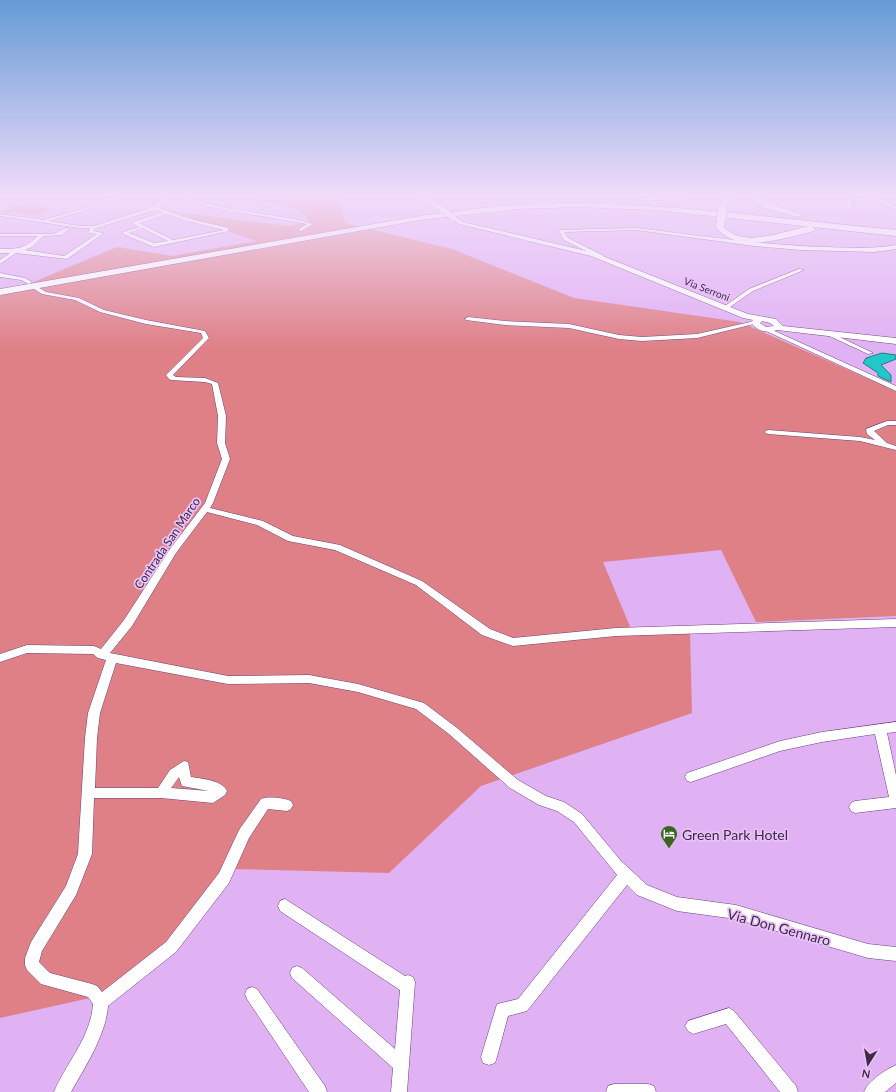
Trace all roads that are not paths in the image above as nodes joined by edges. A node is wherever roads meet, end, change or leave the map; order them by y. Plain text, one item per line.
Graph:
1 (30, 246) edge
2 (81, 246) edge
3 (254, 246) edge
4 (561, 246) edge
5 (579, 246) edge
6 (777, 246) edge
7 (896, 247) edge
8 (0, 251) edge
9 (17, 251) junction
10 (592, 253) junction
11 (0, 262) edge
12 (801, 270) dead end
13 (0, 275) edge
14 (29, 282) dead end
15 (36, 288) dead end
16 (0, 291) edge
17 (724, 308) junction
18 (468, 319) dead end
19 (754, 322) junction
20 (777, 328) junction
21 (825, 332) junction
22 (896, 341) edge
23 (870, 353) dead end
24 (896, 389) edge
25 (896, 423) edge
26 (768, 432) dead end
27 (884, 445) junction
28 (896, 448) edge
29 (205, 508) junction
30 (896, 623) edge
31 (107, 656) junction
32 (0, 658) edge
33 (896, 727) edge
34 (880, 729) junction
35 (691, 777) dead end
36 (89, 793) junction
37 (161, 793) dead end
38 (287, 805) dead end
39 (855, 807) dead end
40 (626, 876) junction
41 (285, 906) dead end
42 (896, 954) edge
43 (297, 973) dead end
44 (252, 994) dead end
45 (101, 1002) junction
46 (693, 1026) dead end
47 (489, 1057) dead end
48 (401, 1065) junction
49 (896, 1073) edge
50 (62, 1092) edge
51 (319, 1092) edge
52 (399, 1092) edge
53 (614, 1092) edge
54 (648, 1092) edge
55 (790, 1092) edge
56 (872, 1092) edge

1 - 9 street
2 - 9 street
3 - 16 highway
4 - 10 main road, Via Serroni, bridge
5 - 10 street
6 - 7 street
8 - 9 street
9 - 11 street
10 - 17 main road, Via Serroni
12 - 17 street
13 - 14 street
15 - 29 street, Contrada San Marco
17 - 19 main road, Via Serroni
18 - 19 street
19 - 20 main road, Via Serroni
19 - 20 main road, Via Serroni
20 - 21 main road, Via Serroni
20 - 24 street
21 - 22 main road, Via Serroni
21 - 23 street
25 - 27 street
26 - 27 street
27 - 28 street
29 - 30 street
29 - 31 street, Contrada San Marco
31 - 32 street, Via Don Gennaro
31 - 36 street
31 - 40 street, Via Don Gennaro
33 - 34 street
34 - 35 street
34 - 39 street
36 - 37 street
36 - 45 street
38 - 45 street
40 - 42 street, Via Don Gennaro
40 - 47 street
41 - 48 street
43 - 48 street
44 - 51 street
45 - 50 street
46 - 55 street
48 - 52 street
49 - 56 street
53 - 54 street

